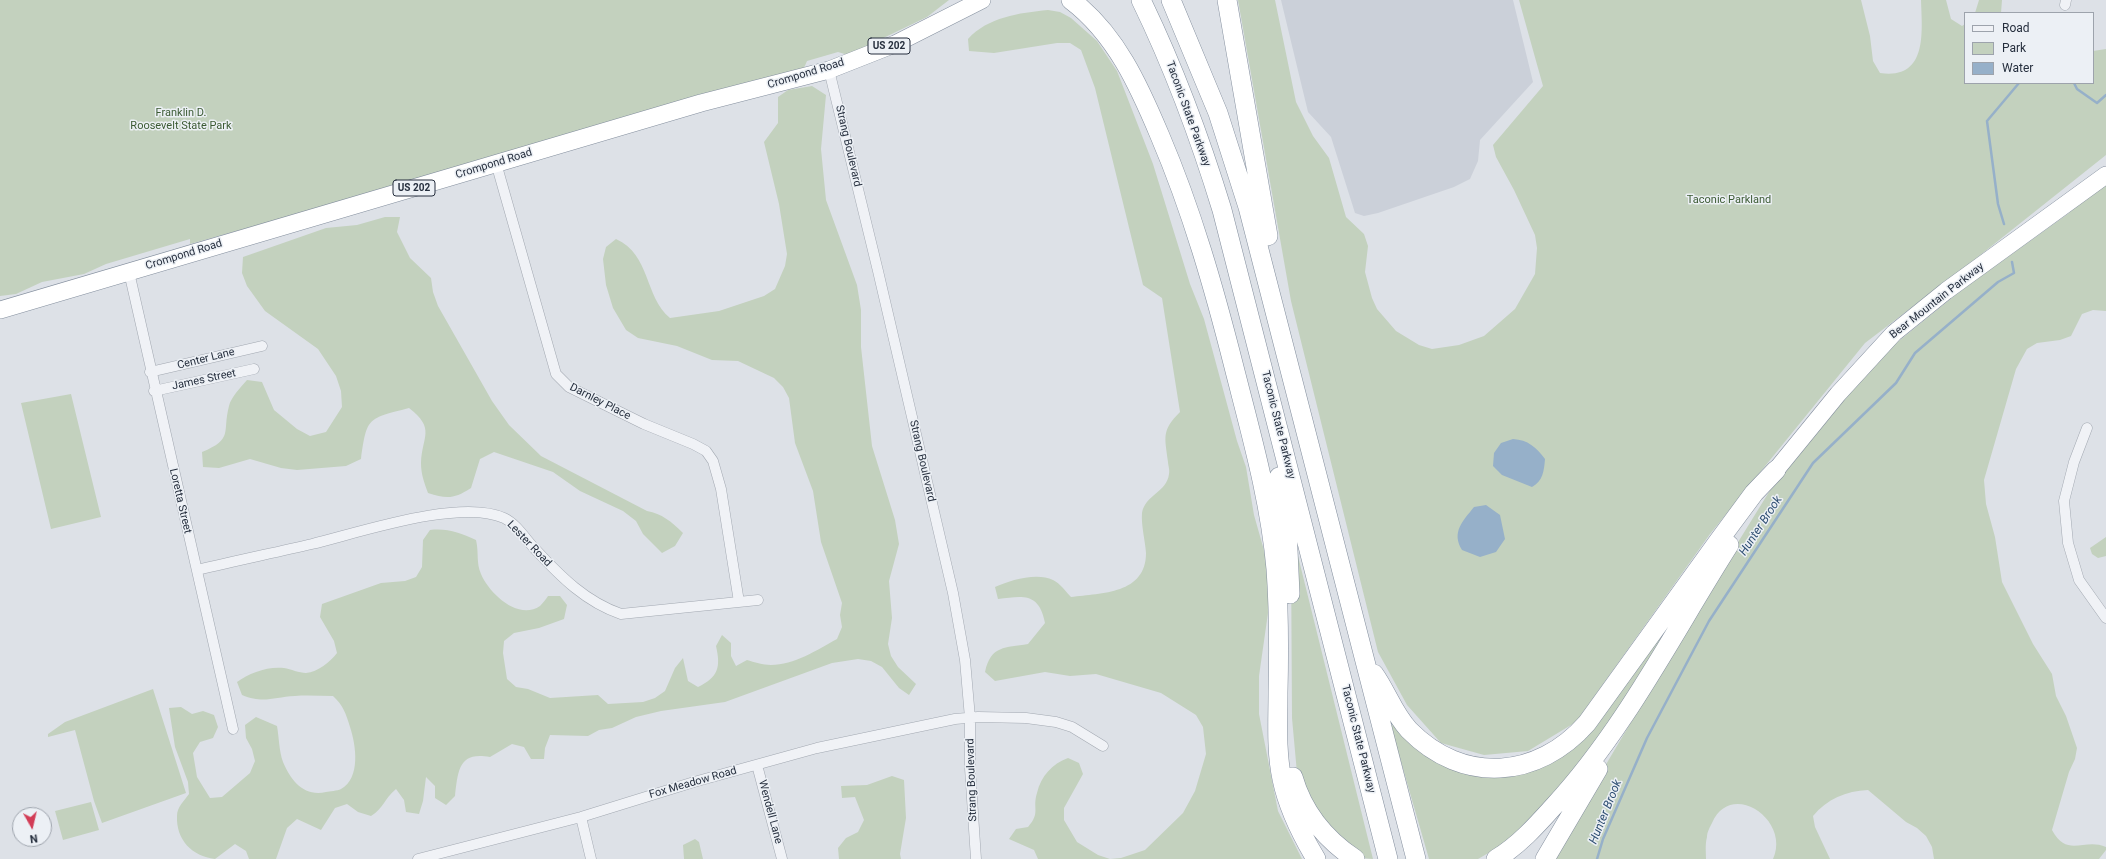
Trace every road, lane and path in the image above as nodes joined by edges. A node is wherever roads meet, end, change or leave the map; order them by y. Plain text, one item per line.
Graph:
1 (982, 0) edge
2 (1071, 0) edge
3 (1141, 0) edge
4 (1171, 0) edge
5 (1227, 0) edge
6 (829, 70) junction
7 (496, 163) junction
8 (2106, 175) edge
9 (129, 272) junction
10 (0, 310) edge
11 (1282, 337) junction
12 (262, 346) dead end
13 (254, 369) dead end
14 (150, 372) junction
15 (1266, 380) junction
16 (154, 391) junction
17 (2087, 428) dead end
18 (1776, 470) junction
19 (196, 570) junction
20 (758, 600) dead end
21 (738, 602) junction
22 (2106, 618) edge
23 (1664, 653) junction
24 (1364, 662) junction
25 (970, 718) junction
26 (233, 729) dead end
27 (1103, 746) dead end
28 (757, 765) junction
29 (581, 817) junction
30 (1387, 854) edge
31 (1415, 856) edge
32 (418, 859) edge
33 (591, 859) edge
34 (782, 859) edge
35 (976, 859) edge
36 (1316, 859) edge
37 (1355, 859) edge
38 (1496, 859) edge
39 (1545, 859) edge

1 - 6 highway, Crompond Road / US 202
2 - 36 highway
3 - 15 highway, Taconic State Parkway
4 - 11 highway
5 - 11 highway
6 - 7 highway, Crompond Road / US 202
6 - 25 street, Strang Boulevard
7 - 9 highway, Crompond Road / US 202
7 - 21 street, Darnley Place
8 - 18 highway, Bear Mountain Parkway
9 - 10 highway, Crompond Road / US 202
9 - 14 street, Loretta Street
11 - 24 highway
12 - 14 street, Center Lane
13 - 16 street, James Street
14 - 16 street, Loretta Street
15 - 30 highway, Taconic State Parkway
15 - 37 highway
16 - 19 street, Loretta Street
17 - 22 street
18 - 23 highway
18 - 24 highway
19 - 21 street, Lester Road
19 - 26 street, Loretta Street
20 - 21 street, Lester Road
23 - 38 highway
23 - 39 highway
24 - 31 highway
25 - 27 street, Fox Meadow Road
25 - 28 street, Fox Meadow Road
25 - 35 street, Strang Boulevard
28 - 29 street, Fox Meadow Road
28 - 34 street, Wendell Lane
29 - 32 street, Fox Meadow Road
29 - 33 street

